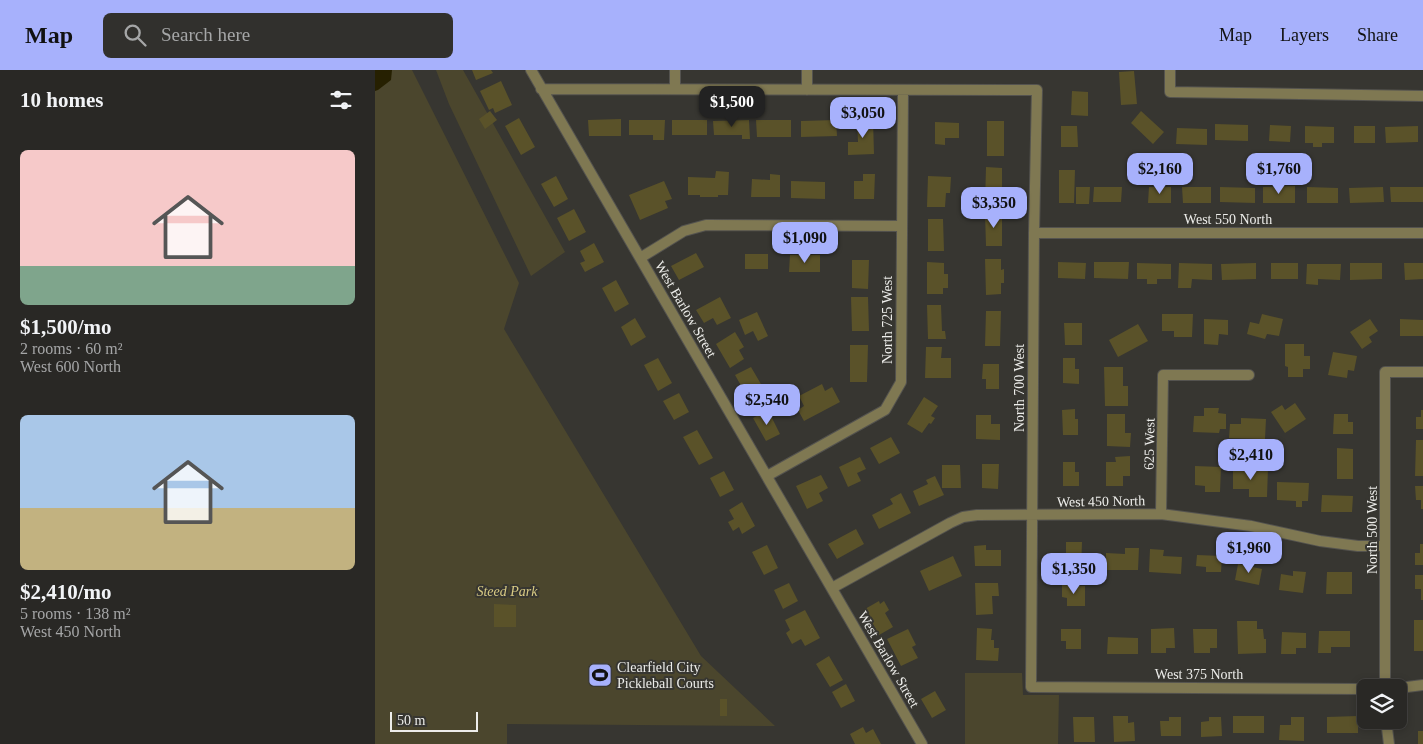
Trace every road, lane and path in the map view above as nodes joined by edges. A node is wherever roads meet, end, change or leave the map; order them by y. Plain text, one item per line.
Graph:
1 (531, 70) edge
2 (675, 70) edge
3 (807, 70) edge
4 (1170, 70) edge
5 (541, 89) junction
6 (675, 89) junction
7 (807, 90) junction
8 (903, 90) junction
9 (1423, 96) edge
10 (902, 226) junction
11 (1034, 233) junction
12 (1423, 233) edge
13 (640, 258) junction
14 (1423, 372) edge
15 (1249, 375) dead end
16 (767, 476) junction
17 (1161, 514) junction
18 (1031, 516) junction
19 (1385, 546) junction
20 (832, 588) junction
21 (1385, 679) edge
22 (1423, 685) edge
23 (1031, 687) joint
24 (1407, 687) edge
25 (1357, 689) edge
26 (1386, 729) edge
27 (922, 744) edge
28 (1389, 744) edge

1 - 5 street, West Barlow Street
2 - 6 street
3 - 7 street
4 - 9 street
5 - 6 street
5 - 13 street, West Barlow Street
6 - 7 street
7 - 8 street
8 - 10 street, North 725 West
8 - 11 street, North 700 West
10 - 13 street
10 - 16 street, North 725 West
11 - 12 street, West 550 North
11 - 18 street, North 700 West
13 - 16 street, West Barlow Street
14 - 19 street, North 500 West
15 - 17 street, 625 West
16 - 20 street, West Barlow Street
17 - 18 street, West 450 North
17 - 19 street, West 450 North
18 - 20 street, West 450 North
18 - 23 street, North 700 West
19 - 21 street, North 500 West
20 - 27 street, West Barlow Street
22 - 24 street
23 - 25 street, West 375 North
26 - 28 street

